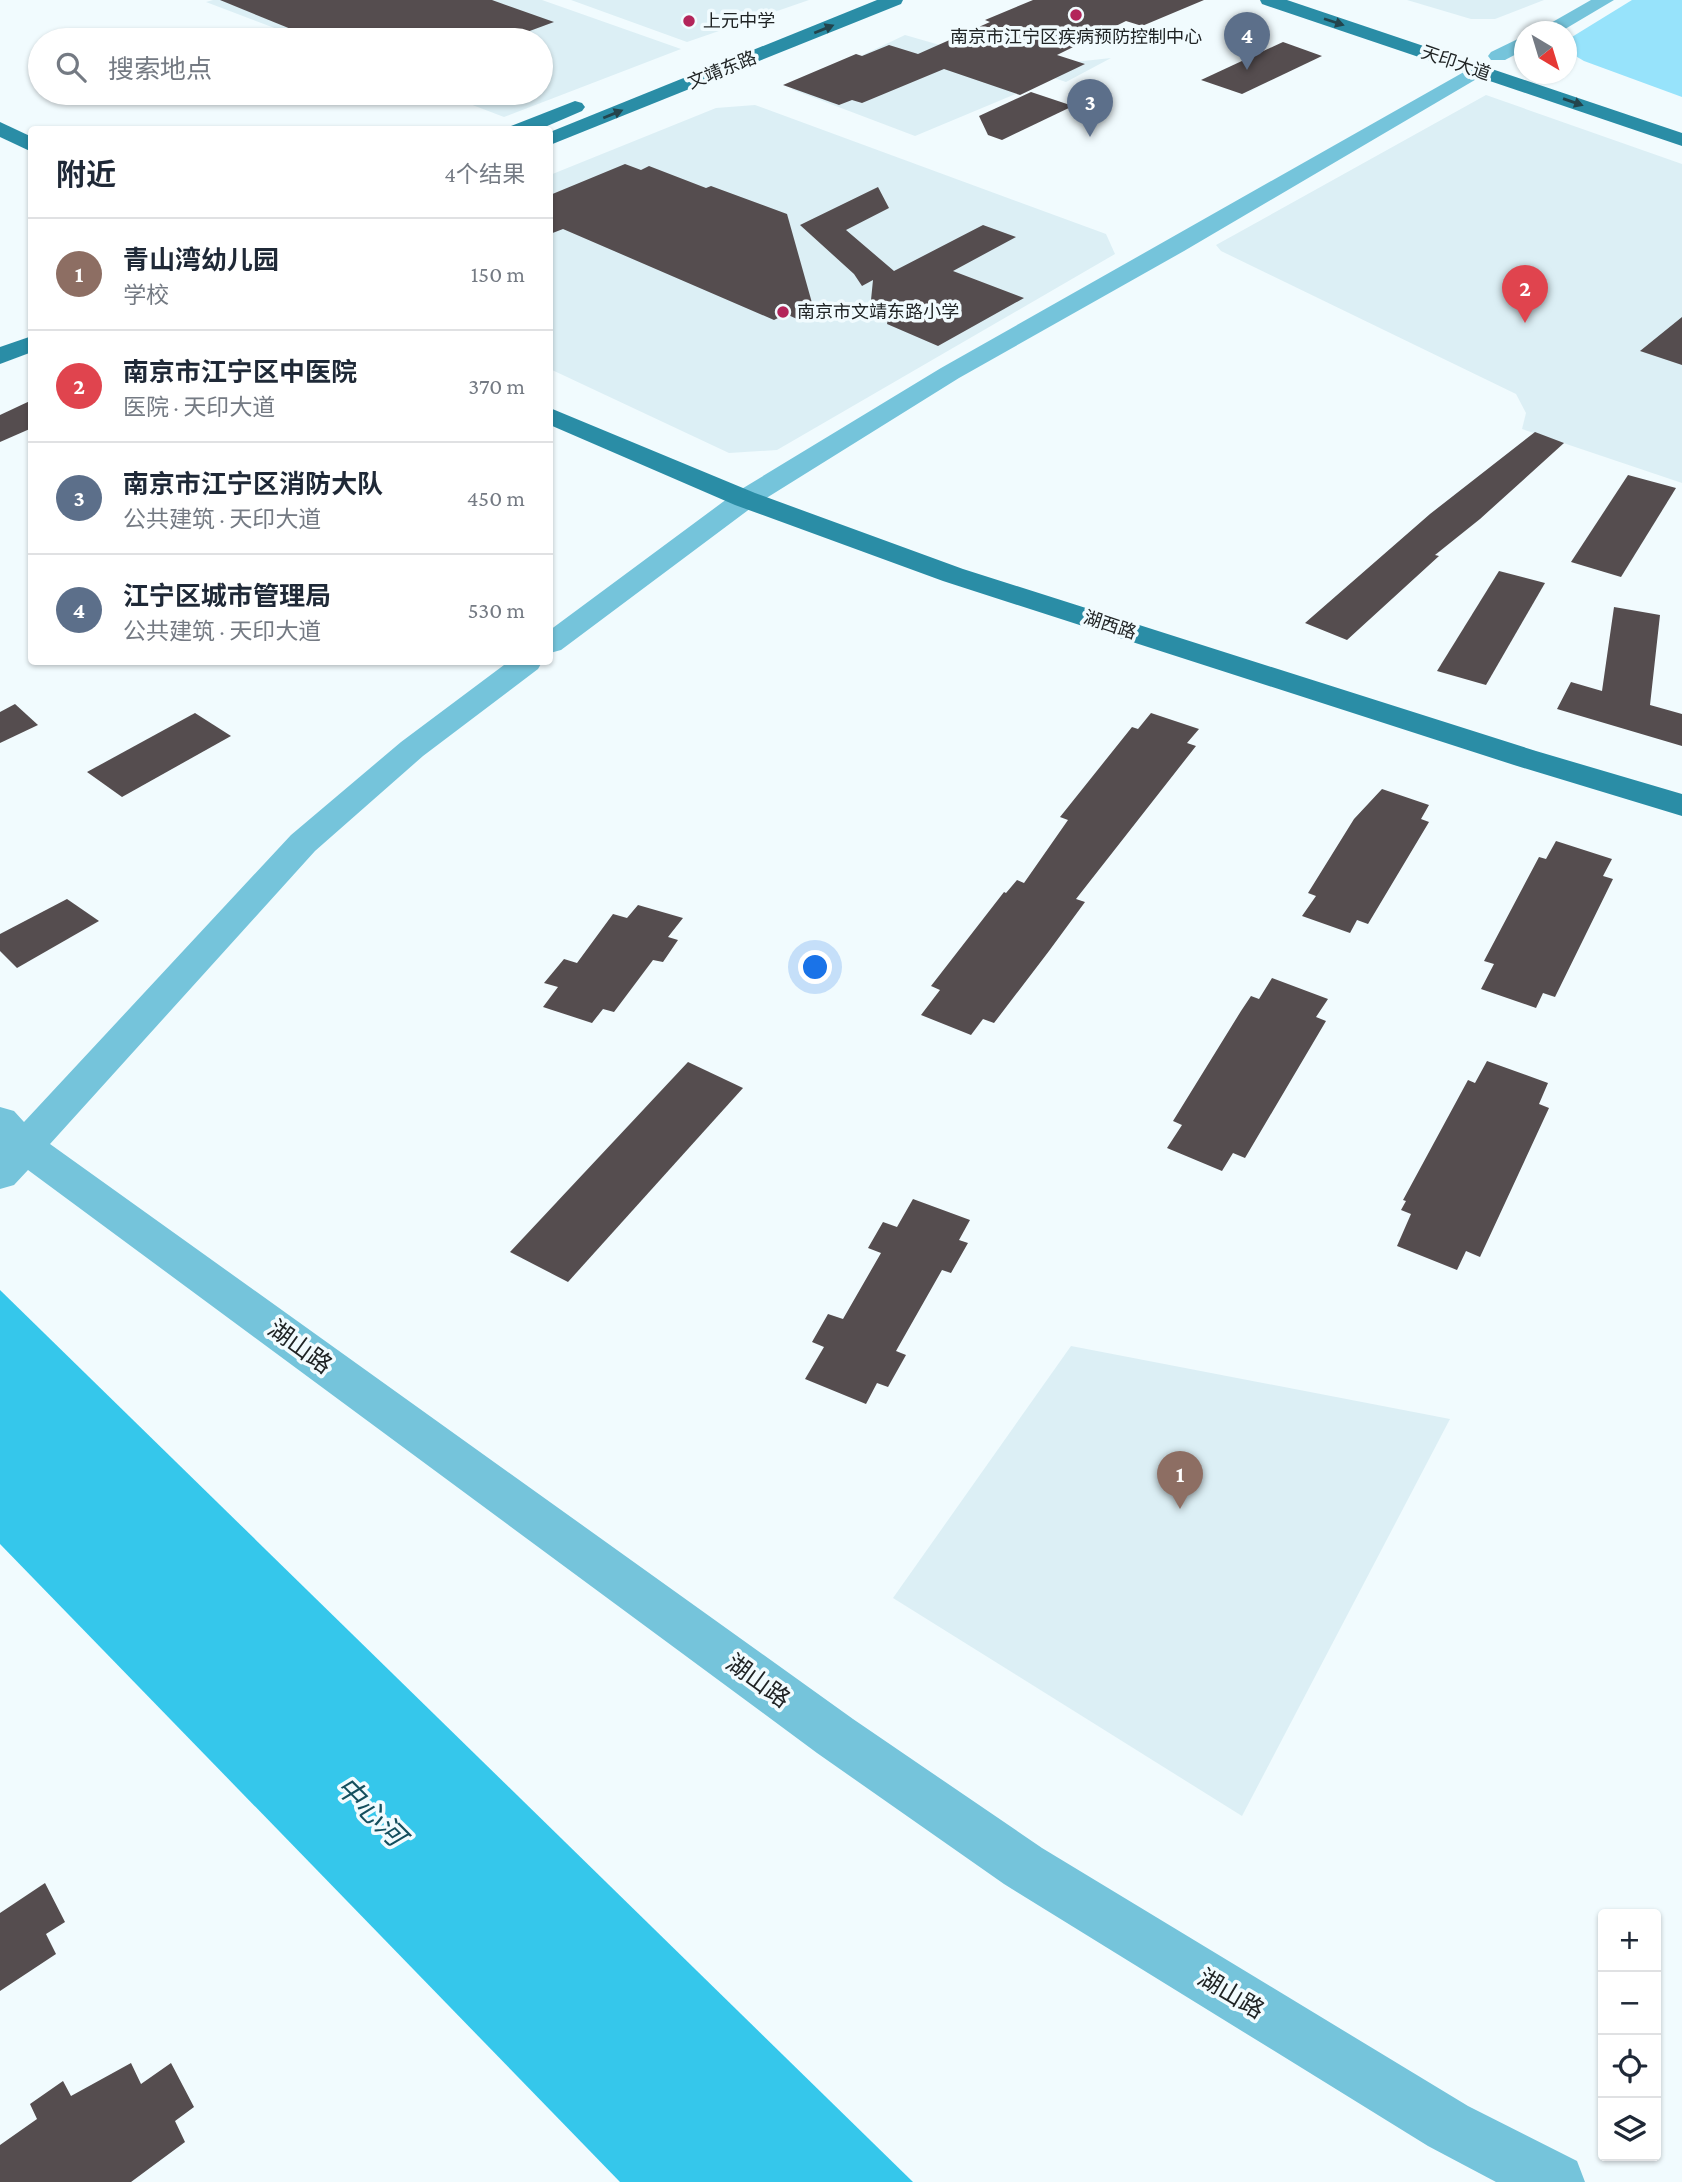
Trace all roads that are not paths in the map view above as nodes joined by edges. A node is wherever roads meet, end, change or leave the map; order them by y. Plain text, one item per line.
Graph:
1 (851, 0) edge
2 (894, 0) edge
3 (1269, 0) edge
4 (1605, 0) edge
5 (1565, 21) edge
6 (1514, 47) edge
7 (1487, 59) junction
8 (1514, 63) edge
9 (1634, 102) dead end
10 (1682, 119) edge
11 (528, 126) edge
12 (0, 128) edge
13 (553, 138) edge
14 (1682, 140) edge
15 (28, 143) edge
16 (28, 322) edge
17 (0, 332) edge
18 (28, 345) edge
19 (0, 356) edge
20 (553, 417) edge
21 (745, 499) junction
22 (553, 642) edge
23 (523, 665) edge
24 (1682, 805) edge
25 (8, 1147) edge
26 (1556, 2182) edge

1 - 11 main road, 文靖东路
13 -> 2 main road, 文靖东路
3 -> 7 main road, 天印大道
4 - 5 street
6 - 7 street
7 - 8 main road, 天印大道
7 -> 14 main road, 天印大道
7 - 21 street
9 - 10 main road
12 - 15 main road
16 - 17 main road
18 - 19 main road
20 - 21 main road, 湖西路
21 - 22 street
21 - 24 main road, 湖西路
23 - 25 street
25 - 26 street, 湖山路

